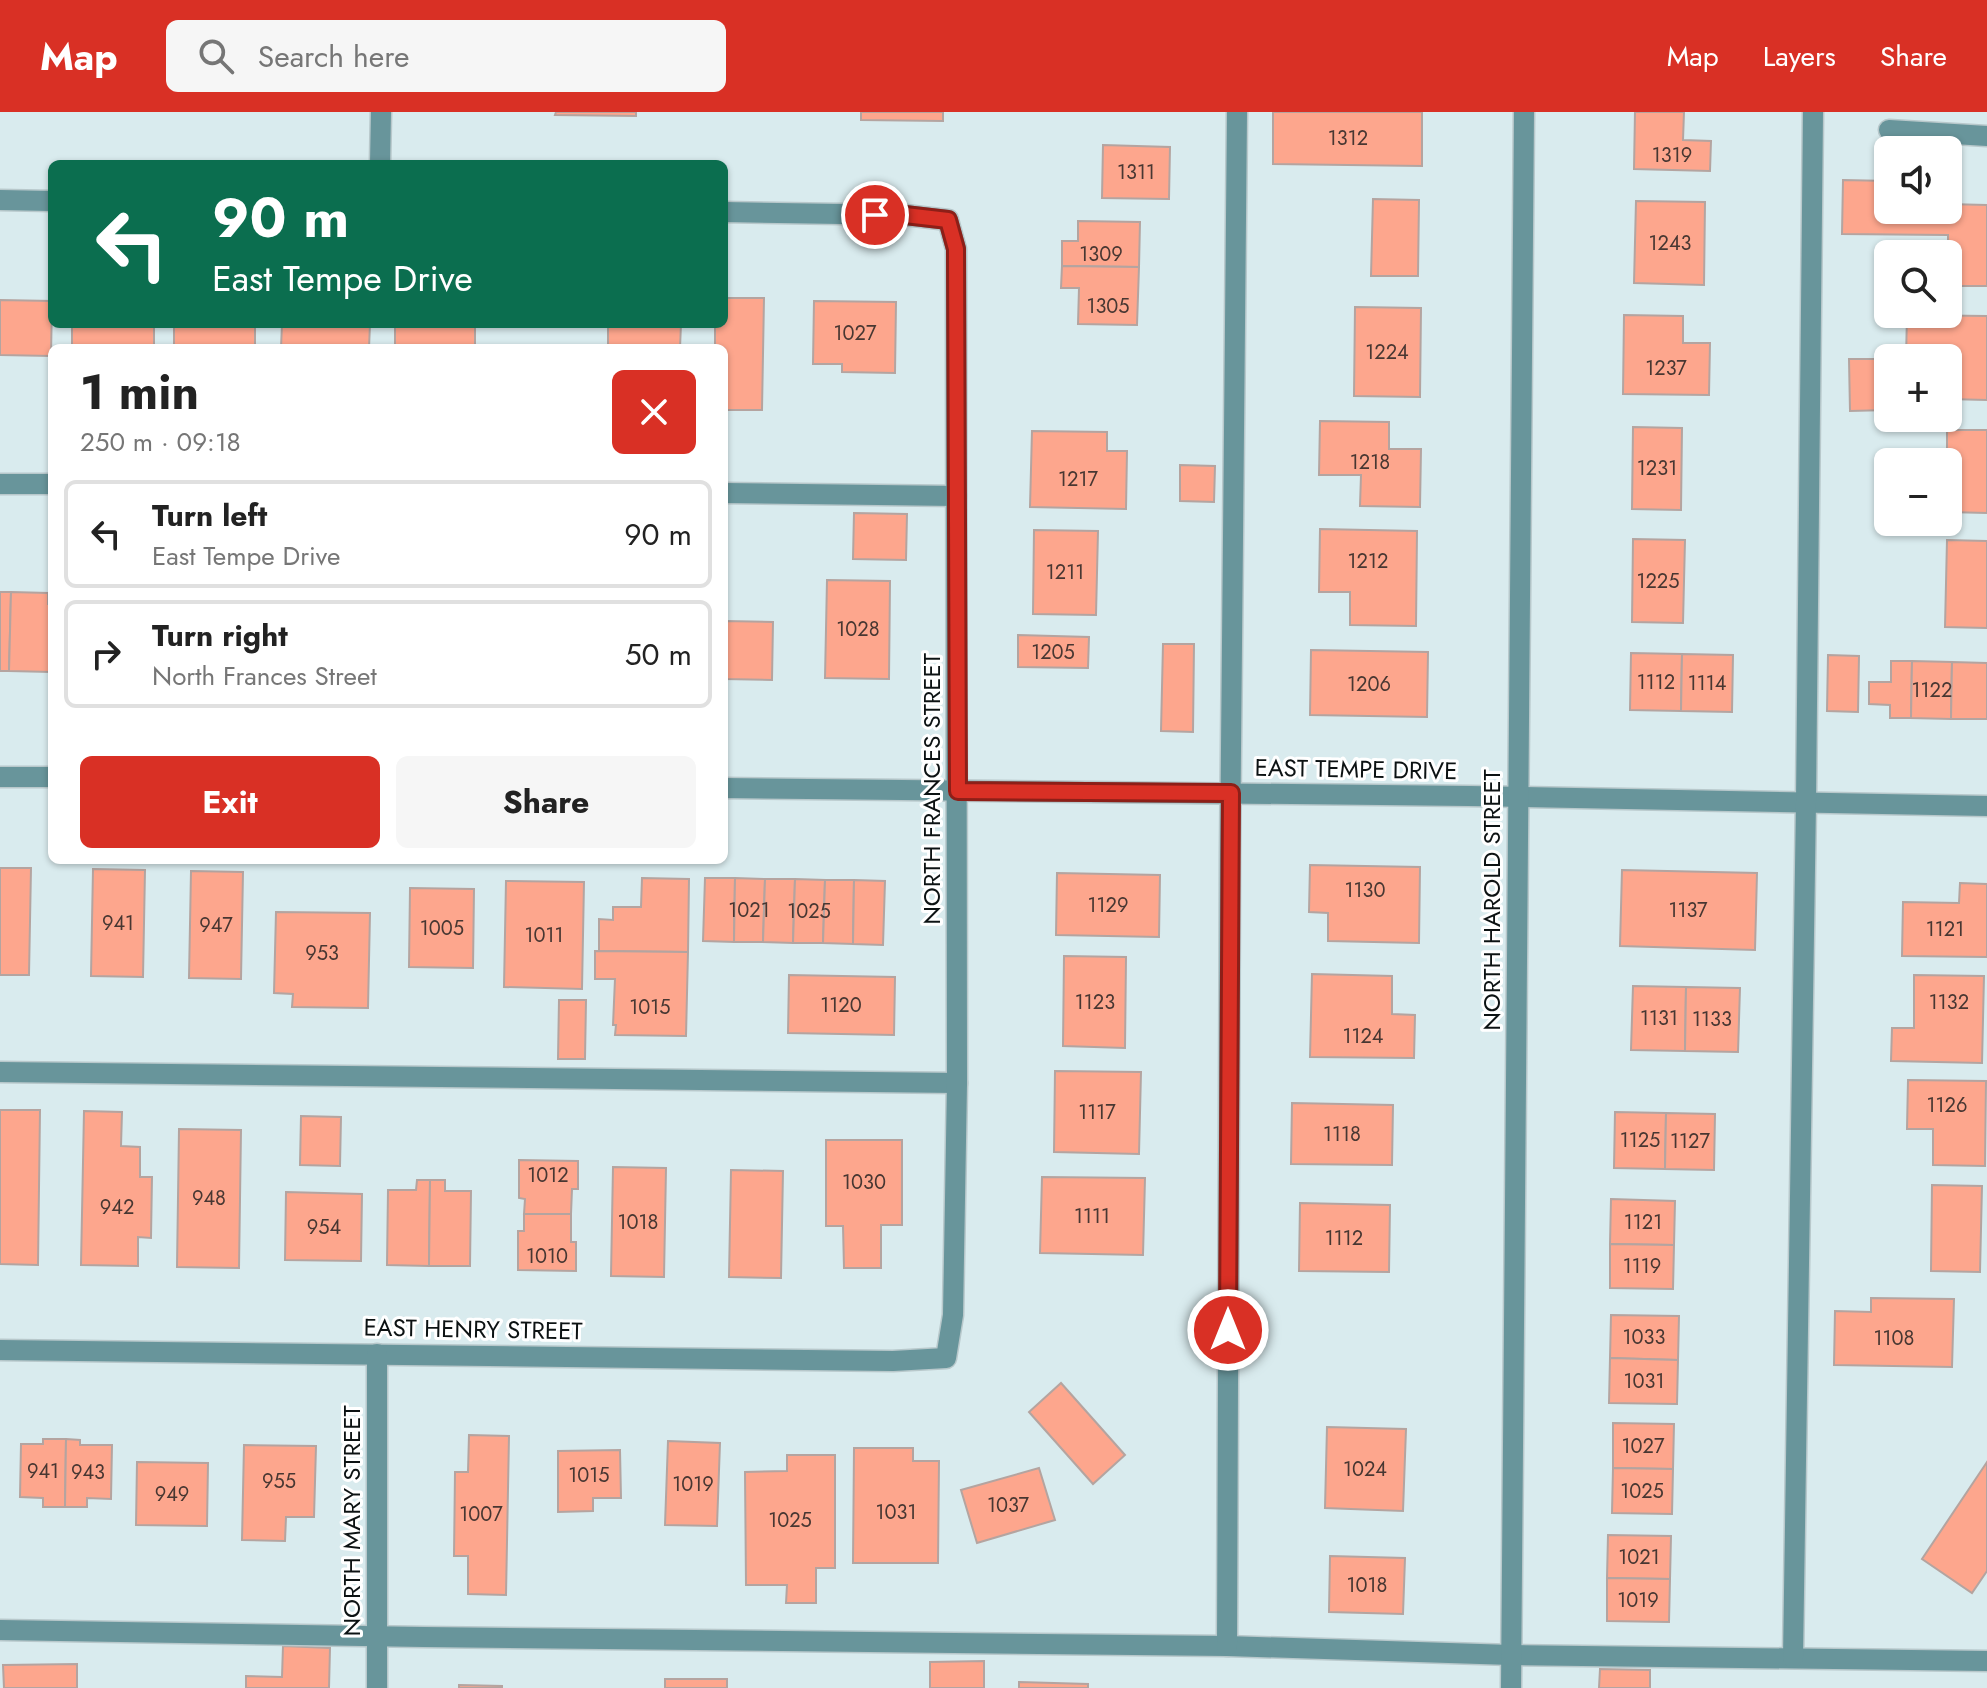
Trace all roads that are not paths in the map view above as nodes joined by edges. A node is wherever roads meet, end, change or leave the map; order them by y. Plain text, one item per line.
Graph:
1 (381, 112) edge
2 (1237, 112) edge
3 (1524, 112) edge
4 (1813, 112) edge
5 (1889, 130) dead end
6 (1987, 136) edge
7 (380, 160) edge
8 (0, 200) edge
9 (48, 201) edge
10 (728, 212) edge
11 (0, 484) edge
12 (48, 484) edge
13 (728, 493) edge
14 (956, 496) junction
15 (0, 777) edge
16 (48, 777) edge
17 (728, 788) edge
18 (958, 791) junction
19 (1231, 793) junction
20 (1518, 797) junction
21 (1806, 802) junction
22 (1987, 806) edge
23 (0, 1072) edge
24 (957, 1083) junction
25 (0, 1350) edge
26 (377, 1354) junction
27 (946, 1358) joint
28 (0, 1630) edge
29 (376, 1637) junction
30 (1227, 1646) junction
31 (1511, 1655) junction
32 (1793, 1658) junction
33 (1987, 1661) edge
34 (377, 1688) edge
35 (1511, 1688) edge

1 - 7 street
2 - 19 street
3 - 20 street, NORTH HAROLD STREET
4 - 21 street
5 - 6 street
8 - 9 street
10 - 14 street, NORTH FRANCES STREET
11 - 12 street
13 - 14 street
14 - 18 street, NORTH FRANCES STREET
15 - 16 street
17 - 18 street, EAST TEMPE DRIVE
18 - 19 street, EAST TEMPE DRIVE
18 - 24 street, NORTH FRANCES STREET
19 - 20 street, EAST TEMPE DRIVE
19 - 30 street
20 - 21 street, EAST TEMPE DRIVE
20 - 31 street, NORTH HAROLD STREET
21 - 22 street, EAST TEMPE DRIVE
21 - 32 street
23 - 24 street
24 - 27 street, NORTH FRANCES STREET
25 - 26 street, EAST HENRY STREET
26 - 27 street, EAST HENRY STREET
26 - 29 street, NORTH MARY STREET
28 - 29 street
29 - 30 street
29 - 34 street, NORTH MARY STREET
30 - 31 street
31 - 32 street
31 - 35 street, NORTH HAROLD STREET
32 - 33 street

